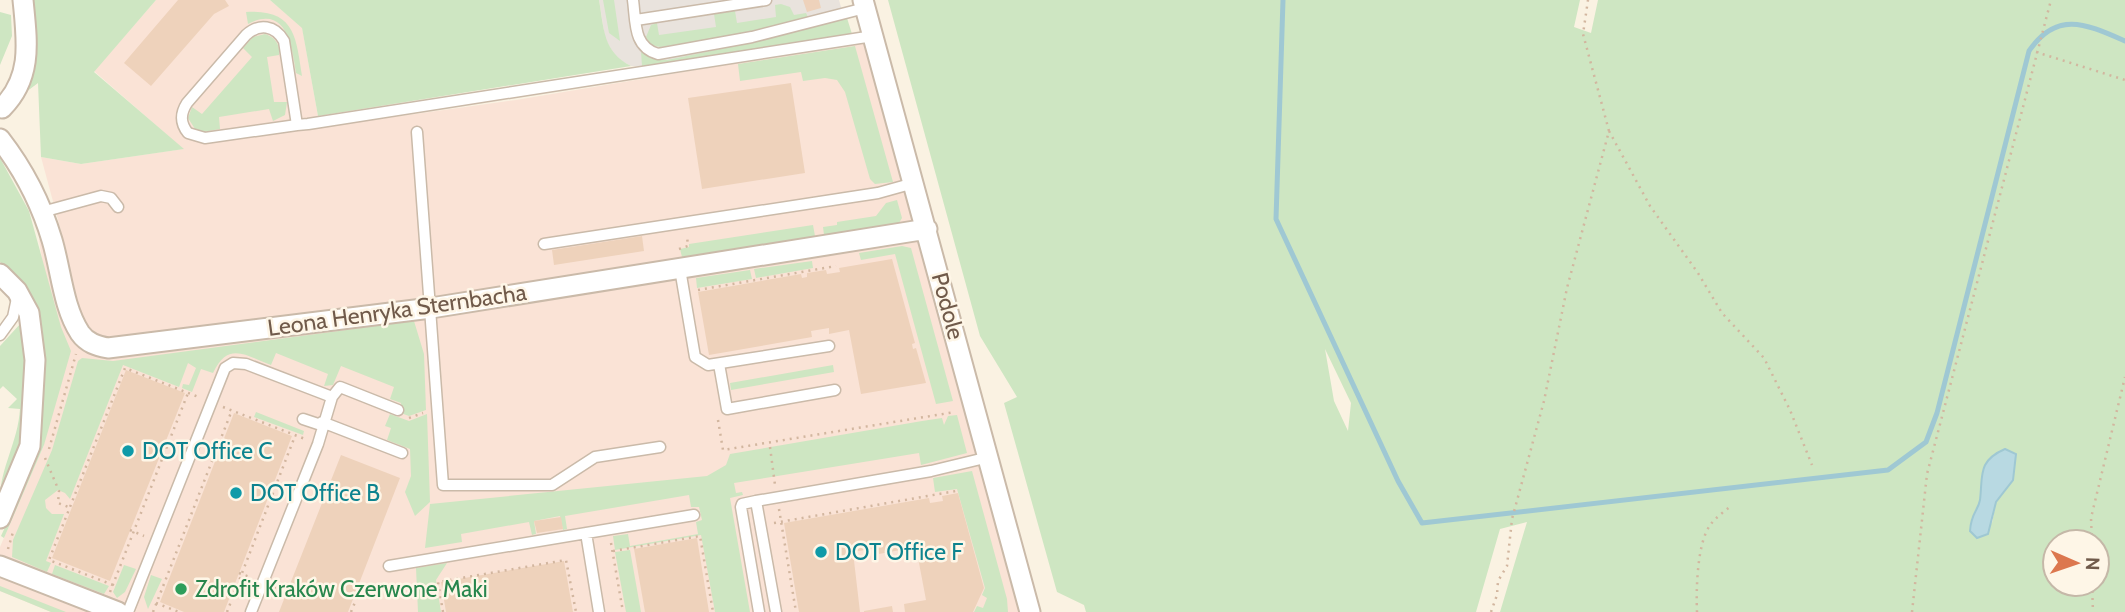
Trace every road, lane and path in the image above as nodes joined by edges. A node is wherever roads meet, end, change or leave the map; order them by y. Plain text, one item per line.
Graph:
1 (23, 0) edge
2 (633, 0) edge
3 (766, 0) edge
4 (1588, 0) edge
5 (2052, 0) edge
6 (864, 4) edge
7 (636, 20) junction
8 (873, 36) junction
9 (2036, 52) junction
10 (2125, 79) edge
11 (1, 107) edge
12 (297, 125) junction
13 (1609, 131) junction
14 (417, 132) dead end
15 (0, 137) edge
16 (914, 183) junction
17 (118, 207) dead end
18 (41, 212) junction
19 (927, 229) junction
20 (544, 244) dead end
21 (688, 246) dead end
22 (679, 247) dead end
23 (836, 266) dead end
24 (680, 269) junction
25 (0, 274) edge
26 (696, 290) dead end
27 (17, 291) junction
28 (431, 307) junction
29 (0, 335) edge
30 (829, 346) dead end
31 (719, 364) junction
32 (2125, 377) edge
33 (835, 390) dead end
34 (188, 393) junction
35 (332, 397) junction
36 (210, 401) junction
37 (232, 410) junction
38 (398, 410) dead end
39 (959, 411) dead end
40 (303, 419) dead end
41 (322, 424) junction
42 (295, 435) junction
43 (310, 441) dead end
44 (660, 447) dead end
45 (402, 453) dead end
46 (989, 457) junction
47 (45, 458) dead end
48 (1812, 465) dead end
49 (956, 491) dead end
50 (777, 498) junction
51 (756, 501) junction
52 (1732, 505) dead end
53 (70, 508) junction
54 (694, 515) dead end
55 (0, 518) edge
56 (781, 522) junction
57 (761, 525) junction
58 (2091, 528) edge
59 (609, 529) junction
60 (586, 533) junction
61 (613, 551) junction
62 (0, 566) edge
63 (389, 566) dead end
64 (364, 580) dead end
65 (113, 585) junction
66 (156, 603) junction
67 (113, 605) edge
68 (761, 606) edge
69 (128, 612) edge
70 (153, 612) edge
71 (179, 612) edge
72 (227, 612) edge
73 (251, 612) edge
74 (351, 612) edge
75 (443, 612) edge
76 (576, 612) edge
77 (599, 612) edge
78 (624, 612) edge
79 (713, 612) edge
80 (776, 612) edge
81 (796, 612) edge
82 (1030, 612) edge
83 (1491, 612) edge
84 (1697, 612) edge
85 (1912, 612) edge

1 - 11 street
2 - 7 lane
3 - 7 lane
4 - 13 path
5 - 9 path
6 - 7 lane
6 - 8 street, Podole
8 - 12 lane
8 - 16 street, Podole
9 - 10 path
9 - 85 path
11 - 15 street
12 - 12 lane
13 - 48 path
13 - 83 path
14 - 28 lane
15 - 18 street, Leona Henryka Sternbacha
16 - 19 street, Podole
16 - 20 lane
17 - 18 lane
18 - 28 street, Leona Henryka Sternbacha
19 - 24 street, Leona Henryka Sternbacha
19 - 46 street, Podole
21 - 22 path
23 - 26 path
24 - 28 street, Leona Henryka Sternbacha
24 - 31 lane
25 - 27 street
27 - 29 lane
27 - 55 street
28 - 44 lane
30 - 31 lane
31 - 33 lane
32 - 58 path
34 - 36 path
34 - 53 path
34 - 65 path
35 - 36 lane
35 - 38 lane
35 - 41 lane
36 - 37 path
36 - 69 lane
37 - 42 path
37 - 66 path
39 - 50 path
40 - 41 lane
41 - 45 lane
41 - 73 lane
42 - 43 path
42 - 72 path
46 - 50 lane
46 - 82 street, Podole
47 - 53 path
49 - 56 path
50 - 51 lane
50 - 56 path
51 - 57 lane
51 - 68 lane
52 - 84 path
53 - 65 path
54 - 59 lane
56 - 57 path
56 - 81 path
57 - 80 lane
59 - 60 lane
59 - 61 path
60 - 63 lane
60 - 77 lane
61 - 78 path
61 - 79 path
62 - 67 street
64 - 74 path
65 - 67 path
66 - 70 path
66 - 71 path
75 - 76 path

